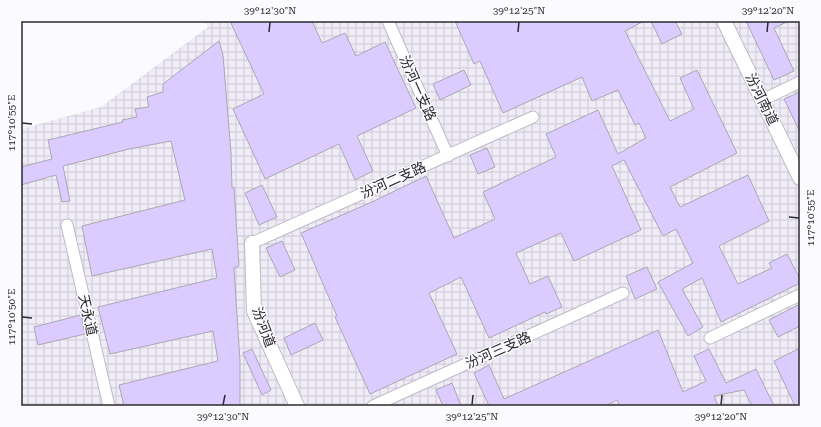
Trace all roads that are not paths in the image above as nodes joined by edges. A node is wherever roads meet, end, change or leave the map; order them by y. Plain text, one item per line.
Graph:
1 (388, 21) edge
2 (724, 21) edge
3 (800, 82) edge
4 (762, 100) junction
5 (533, 118) dead end
6 (448, 156) junction
7 (800, 178) edge
8 (67, 225) dead end
9 (252, 243) joint
10 (623, 293) dead end
11 (800, 295) edge
12 (710, 338) dead end
13 (109, 406) edge
14 (297, 406) edge
15 (373, 406) edge

1 - 6 street, 汾河一支路
2 - 4 street, 汾河南道
3 - 4 street
4 - 7 street, 汾河南道
5 - 6 street, 汾河二支路
6 - 9 street, 汾河二支路
8 - 13 street, 天永道
9 - 14 street, 汾河道
10 - 15 street, 汾河三支路
11 - 12 street

